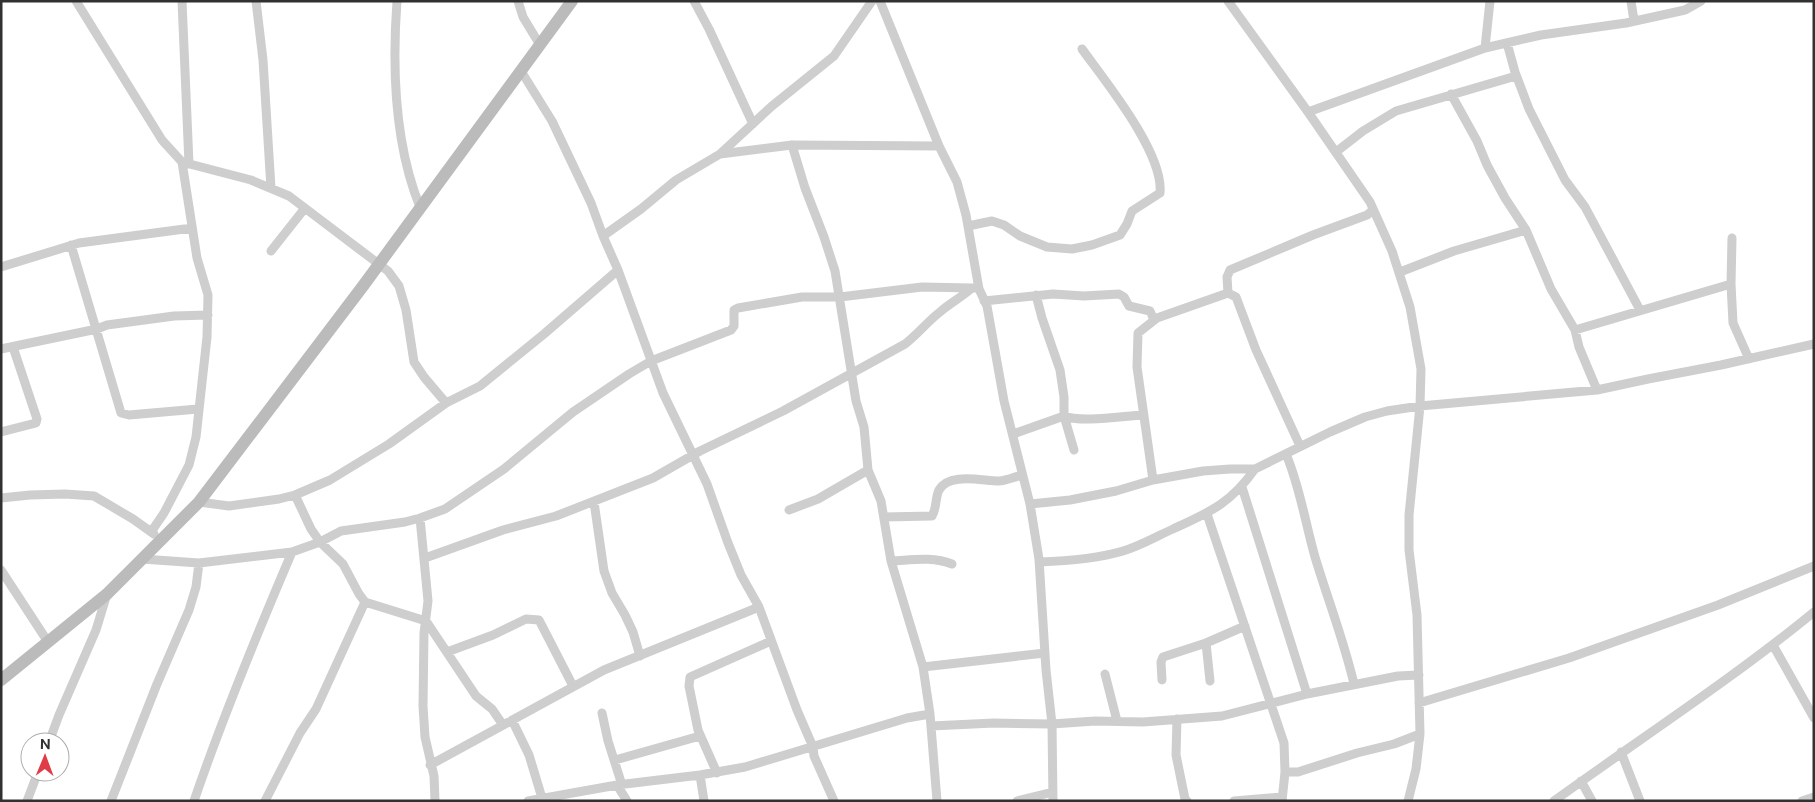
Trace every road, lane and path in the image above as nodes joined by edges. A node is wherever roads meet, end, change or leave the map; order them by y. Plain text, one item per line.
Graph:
1 (76, 1) edge
2 (182, 1) edge
3 (256, 1) edge
4 (397, 1) edge
5 (518, 1) edge
6 (572, 1) edge
7 (694, 1) edge
8 (872, 1) edge
9 (880, 1) edge
10 (1228, 1) edge
11 (1490, 1) edge
12 (1631, 1) edge
13 (1701, 1) edge
14 (1634, 21) junction
15 (1507, 43) junction
16 (540, 45) junction
17 (1082, 48) dead end
18 (1486, 48) junction
19 (521, 71) junction
20 (1516, 76) junction
21 (1451, 94) junction
22 (1308, 112) junction
23 (753, 124) junction
24 (792, 145) junction
25 (939, 146) junction
26 (1336, 152) junction
27 (720, 154) junction
28 (185, 163) junction
29 (271, 188) junction
30 (420, 207) junction
31 (305, 208) junction
32 (1373, 210) junction
33 (968, 226) junction
34 (192, 228) junction
35 (1526, 230) junction
36 (603, 236) junction
37 (1732, 238) dead end
38 (72, 245) junction
39 (270, 250) dead end
40 (379, 264) junction
41 (1, 267) edge
42 (618, 270) junction
43 (1400, 272) junction
44 (1730, 284) junction
45 (975, 288) junction
46 (1228, 293) junction
47 (1036, 296) junction
48 (840, 297) junction
49 (984, 301) junction
50 (1640, 310) junction
51 (208, 315) junction
52 (1154, 320) junction
53 (97, 329) junction
54 (1575, 330) junction
55 (1814, 344) edge
56 (14, 346) junction
57 (1, 349) edge
58 (1749, 359) junction
59 (651, 361) junction
60 (852, 373) junction
61 (1598, 390) junction
62 (446, 403) junction
63 (1420, 406) junction
64 (198, 409) junction
65 (1144, 415) junction
66 (1064, 416) junction
67 (1, 432) edge
68 (1013, 434) junction
69 (1300, 446) junction
70 (1074, 450) dead end
71 (1286, 454) junction
72 (693, 456) junction
73 (1256, 469) junction
74 (868, 470) junction
75 (1022, 475) junction
76 (1153, 480) junction
77 (1242, 487) junction
78 (295, 495) junction
79 (1, 498) edge
80 (199, 502) junction
81 (594, 502) junction
82 (1030, 504) junction
83 (789, 510) dead end
84 (1207, 514) junction
85 (884, 517) junction
86 (420, 518) junction
87 (156, 536) junction
88 (320, 542) junction
89 (292, 552) junction
90 (425, 558) junction
91 (142, 559) junction
92 (891, 561) junction
93 (1039, 562) junction
94 (199, 563) junction
95 (952, 564) dead end
96 (1814, 566) edge
97 (1, 570) edge
98 (107, 594) junction
99 (365, 602) junction
100 (759, 607) junction
101 (1814, 612) edge
102 (426, 621) junction
103 (1245, 626) junction
104 (771, 641) junction
105 (48, 642) junction
106 (1206, 643) junction
107 (1774, 644) junction
108 (448, 652) junction
109 (1045, 653) junction
110 (640, 656) junction
111 (923, 667) junction
112 (1105, 674) dead end
113 (1419, 675) junction
114 (1, 680) edge
115 (1162, 680) dead end
116 (1210, 681) dead end
117 (1354, 684) junction
118 (573, 686) junction
119 (1307, 694) junction
120 (1271, 702) junction
121 (1419, 704) junction
122 (602, 713) dead end
123 (930, 714) junction
124 (1814, 718) edge
125 (1176, 719) junction
126 (512, 720) junction
127 (1117, 722) junction
128 (1052, 724) junction
129 (503, 725) junction
130 (931, 726) junction
131 (53, 732) edge
132 (1420, 734) junction
133 (700, 736) junction
134 (813, 746) junction
135 (1621, 752) junction
136 (615, 760) junction
137 (430, 765) junction
138 (1285, 772) junction
139 (717, 773) junction
140 (700, 775) junction
141 (1581, 781) junction
142 (34, 782) edge
143 (620, 785) junction
144 (588, 791) junction
145 (1053, 796) edge
146 (1814, 797) edge
147 (542, 798) junction
148 (1282, 799) edge
149 (27, 801) edge
150 (111, 801) edge
151 (194, 801) edge
152 (264, 801) edge
153 (435, 801) edge
154 (528, 801) edge
155 (590, 801) edge
156 (626, 801) edge
157 (704, 801) edge
158 (834, 801) edge
159 (937, 801) edge
160 (1017, 801) edge
161 (1187, 801) edge
162 (1234, 801) edge
163 (1408, 801) edge
164 (1554, 801) edge
165 (1592, 801) edge
166 (1640, 801) edge
167 (1802, 801) edge

1 - 28 street
2 - 28 street
3 - 29 street
4 - 30 street
5 - 16 street
6 - 16 street
7 - 23 street
8 - 23 street
9 - 25 street
10 - 22 street
11 - 18 street
12 - 14 street
13 - 14 street
14 - 15 street
15 - 18 street
15 - 20 street
16 - 19 street
17 - 33 street
18 - 22 street
19 - 30 street
19 - 36 street
20 - 21 street
20 - 50 street
21 - 26 street
21 - 35 street
22 - 26 street
23 - 27 street
24 - 25 street
24 - 27 street
24 - 48 street
25 - 33 street
26 - 32 street
27 - 36 street
28 - 29 street
28 - 34 street
29 - 31 street
30 - 40 street
31 - 39 street
31 - 40 street
32 - 43 street
32 - 46 street
33 - 45 street
34 - 38 street
34 - 51 street
35 - 43 street
35 - 54 street
36 - 42 street
37 - 44 street
38 - 41 street
38 - 53 street
40 - 62 street
40 - 80 street
42 - 59 street
42 - 62 street
43 - 63 street
44 - 50 street
44 - 58 street
45 - 48 street
45 - 49 street
45 - 60 street
46 - 52 street
46 - 69 street
47 - 49 street
47 - 52 street
47 - 66 street
48 - 59 street
48 - 60 street
49 - 68 street
50 - 54 street
51 - 53 street
51 - 64 street
52 - 65 street
53 - 56 street
53 - 64 street
54 - 61 street
55 - 58 street
56 - 57 street
56 - 67 street
58 - 61 street
59 - 72 street
59 - 86 street
60 - 72 street
60 - 74 street
61 - 63 street
62 - 78 street
63 - 69 street
63 - 113 street
64 - 87 street
65 - 66 street
65 - 76 street
66 - 68 street
66 - 70 street
68 - 75 street
69 - 71 street
71 - 73 street
71 - 117 street
72 - 81 street
72 - 100 street
73 - 76 street
73 - 77 street
74 - 83 street
74 - 85 street
75 - 82 street
75 - 85 street
76 - 82 street
77 - 84 street
77 - 119 street
78 - 80 street
78 - 88 street
79 - 87 street
80 - 87 street
81 - 90 street
81 - 110 street
82 - 93 street
84 - 93 street
84 - 103 street
85 - 92 street
86 - 88 street
86 - 90 street
87 - 91 street
88 - 89 street
88 - 99 street
89 - 94 street
89 - 151 street
90 - 102 street
91 - 94 street
91 - 98 street
92 - 95 street
92 - 111 street
93 - 109 street
94 - 150 street
96 - 121 street
97 - 105 street
98 - 105 street
98 - 131 street
99 - 102 street
99 - 152 street
100 - 104 street
100 - 110 street
101 - 107 street
102 - 108 street
102 - 137 street
103 - 106 street
103 - 120 street
104 - 133 street
104 - 134 street
105 - 114 street
106 - 115 street
106 - 116 street
107 - 124 street
107 - 135 street
108 - 118 street
108 - 129 street
109 - 111 street
109 - 128 street
110 - 118 street
111 - 123 street
112 - 127 street
113 - 117 street
113 - 121 street
117 - 119 street
118 - 126 street
119 - 120 street
120 - 125 street
120 - 138 street
121 - 132 street
122 - 136 street
123 - 130 street
123 - 134 street
125 - 127 street
125 - 161 street
126 - 129 street
126 - 147 street
127 - 128 street
128 - 130 street
128 - 145 street
129 - 137 street
130 - 159 street
132 - 138 street
132 - 163 street
133 - 136 street
133 - 139 street
134 - 139 street
134 - 158 street
135 - 141 street
135 - 166 street
136 - 143 street
137 - 153 street
138 - 148 street
139 - 140 street
140 - 143 street
140 - 157 street
141 - 164 street
141 - 165 street
142 - 149 street
143 - 144 street
143 - 156 street
144 - 147 street
144 - 155 street
145 - 160 street
146 - 167 street
147 - 154 street
148 - 162 street

